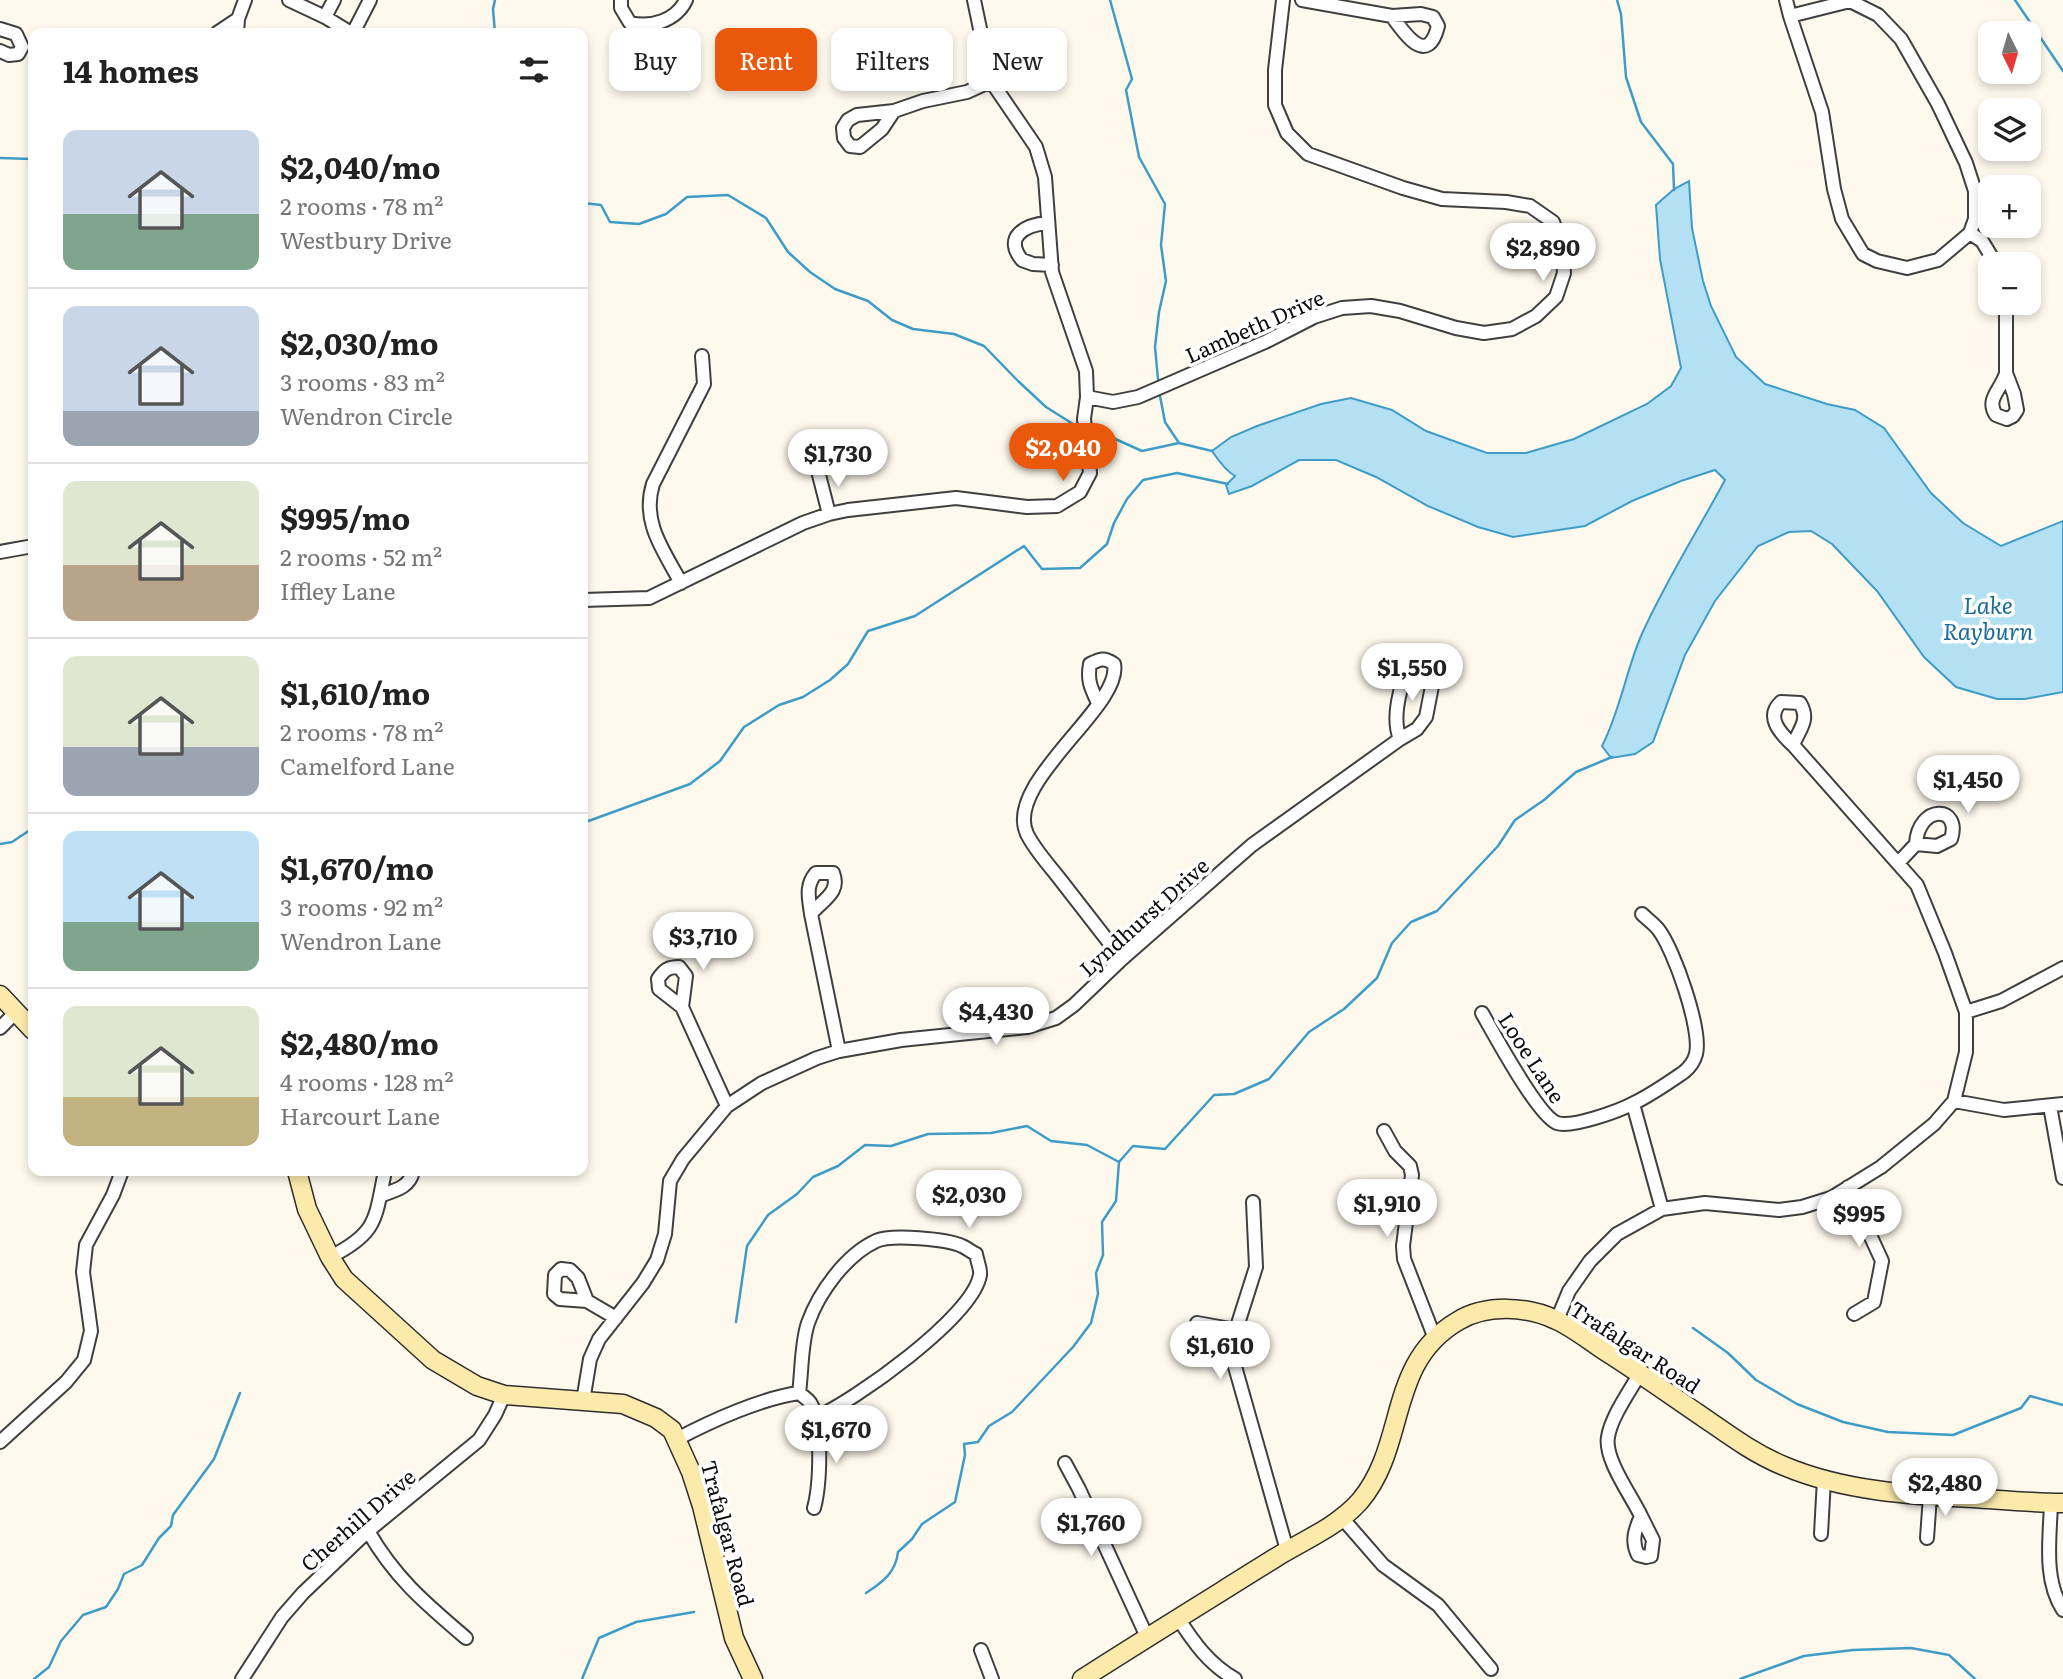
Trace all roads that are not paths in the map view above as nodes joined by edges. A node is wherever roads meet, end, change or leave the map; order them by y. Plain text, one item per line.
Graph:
1 (245, 0) edge
2 (289, 0) edge
3 (334, 0) edge
4 (370, 0) edge
5 (621, 0) edge
6 (686, 0) edge
7 (974, 0) edge
8 (1283, 0) edge
9 (1302, 0) edge
10 (1786, 0) edge
11 (1392, 16) dead end
12 (1790, 16) junction
13 (325, 17) junction
14 (237, 19) junction
15 (224, 28) edge
16 (237, 28) edge
17 (344, 28) edge
18 (355, 28) edge
19 (980, 28) edge
20 (0, 29) edge
21 (0, 51) edge
22 (969, 91) edge
23 (998, 91) edge
24 (894, 111) dead end
25 (1047, 223) junction
26 (1970, 233) junction
27 (1989, 252) edge
28 (1052, 265) junction
29 (2006, 315) edge
30 (702, 356) dead end
31 (2007, 373) dead end
32 (1087, 397) junction
33 (818, 471) dead end
34 (829, 513) junction
35 (28, 547) edge
36 (0, 552) edge
37 (681, 583) junction
38 (588, 600) edge
39 (1098, 703) dead end
40 (1400, 738) junction
41 (1793, 745) dead end
42 (1916, 844) dead end
43 (1899, 862) junction
44 (811, 914) dead end
45 (1642, 914) dead end
46 (1122, 959) junction
47 (2063, 968) edge
48 (0, 995) edge
49 (682, 1007) dead end
50 (1966, 1012) junction
51 (15, 1013) junction
52 (1482, 1013) dead end
53 (28, 1025) edge
54 (0, 1028) edge
55 (839, 1051) junction
56 (1954, 1101) junction
57 (1633, 1104) junction
58 (2057, 1105) edge
59 (727, 1106) junction
60 (1384, 1131) dead end
61 (120, 1176) edge
62 (298, 1176) edge
63 (384, 1176) edge
64 (412, 1176) edge
65 (2063, 1178) edge
66 (1847, 1187) junction
67 (382, 1195) junction
68 (1253, 1202) dead end
69 (1662, 1209) junction
70 (330, 1257) junction
71 (587, 1301) dead end
72 (1854, 1314) dead end
73 (616, 1318) junction
74 (1557, 1320) junction
75 (1197, 1323) dead end
76 (1236, 1330) junction
77 (1434, 1336) junction
78 (1640, 1373) junction
79 (799, 1393) junction
80 (503, 1395) junction
81 (583, 1401) junction
82 (815, 1418) junction
83 (677, 1439) junction
84 (0, 1442) edge
85 (1065, 1463) dead end
86 (1824, 1479) junction
87 (1930, 1496) junction
88 (2057, 1503) edge
89 (814, 1508) dead end
90 (1641, 1516) dead end
91 (1343, 1519) junction
92 (368, 1531) junction
93 (1821, 1534) dead end
94 (1927, 1538) dead end
95 (1287, 1550) junction
96 (2063, 1610) edge
97 (1178, 1618) junction
98 (1147, 1637) junction
99 (466, 1638) dead end
100 (981, 1650) dead end
101 (1491, 1669) dead end
102 (242, 1679) edge
103 (752, 1679) edge
104 (992, 1679) edge
105 (1082, 1679) edge
106 (1235, 1679) edge

1 - 14 street
2 - 13 street
3 - 13 street
4 - 18 street
5 - 6 street
7 - 19 street
8 - 32 street, Lambeth Drive
9 - 11 street
10 - 12 street
12 - 26 street
12 - 26 street
13 - 17 street
14 - 15 street
14 - 16 street
20 - 21 street
22 - 24 street
23 - 25 street
25 - 28 street
25 - 28 street
26 - 27 street
28 - 32 street
29 - 31 street
30 - 37 street
32 - 34 street
33 - 34 street
34 - 37 street
35 - 36 street
37 - 38 street
39 - 46 street
40 - 40 street, Lyndhurst Drive
40 - 46 street, Lyndhurst Drive
41 - 43 street
42 - 43 street
43 - 50 street
44 - 55 street
45 - 57 street, Looe Lane
46 - 55 street, Lyndhurst Drive
47 - 50 street
48 - 51 street
49 - 59 street
50 - 56 street
51 - 53 street
51 - 54 street
52 - 57 street, Looe Lane
55 - 59 street, Lyndhurst Drive
56 - 58 street
56 - 66 street
57 - 69 street
58 - 65 street
59 - 73 street, Lyndhurst Drive
60 - 77 street
61 - 84 street
62 - 70 street, Trafalgar Road
63 - 67 street
64 - 67 street
66 - 69 street
66 - 72 street
67 - 70 street
68 - 76 street
69 - 74 street
70 - 80 street, Trafalgar Road
71 - 73 street
73 - 81 street, Lyndhurst Drive
74 - 77 street, Trafalgar Road
74 - 78 street, Trafalgar Road
75 - 76 street
76 - 95 street
77 - 91 street, Trafalgar Road
78 - 86 street, Trafalgar Road
78 - 90 street
79 - 82 street
79 - 82 street
79 - 83 street
80 - 81 street, Trafalgar Road
80 - 92 street, Cherhill Drive
81 - 83 street, Trafalgar Road
82 - 89 street
83 - 103 street, Trafalgar Road
85 - 98 street
86 - 87 street, Trafalgar Road
86 - 93 street
87 - 88 street, Trafalgar Road
87 - 94 street
88 - 96 street
91 - 95 street, Trafalgar Road
91 - 101 street
92 - 99 street
92 - 102 street, Cherhill Drive
95 - 97 street, Trafalgar Road
97 - 98 street, Trafalgar Road
97 - 106 street
98 - 105 street, Trafalgar Road
100 - 104 street

